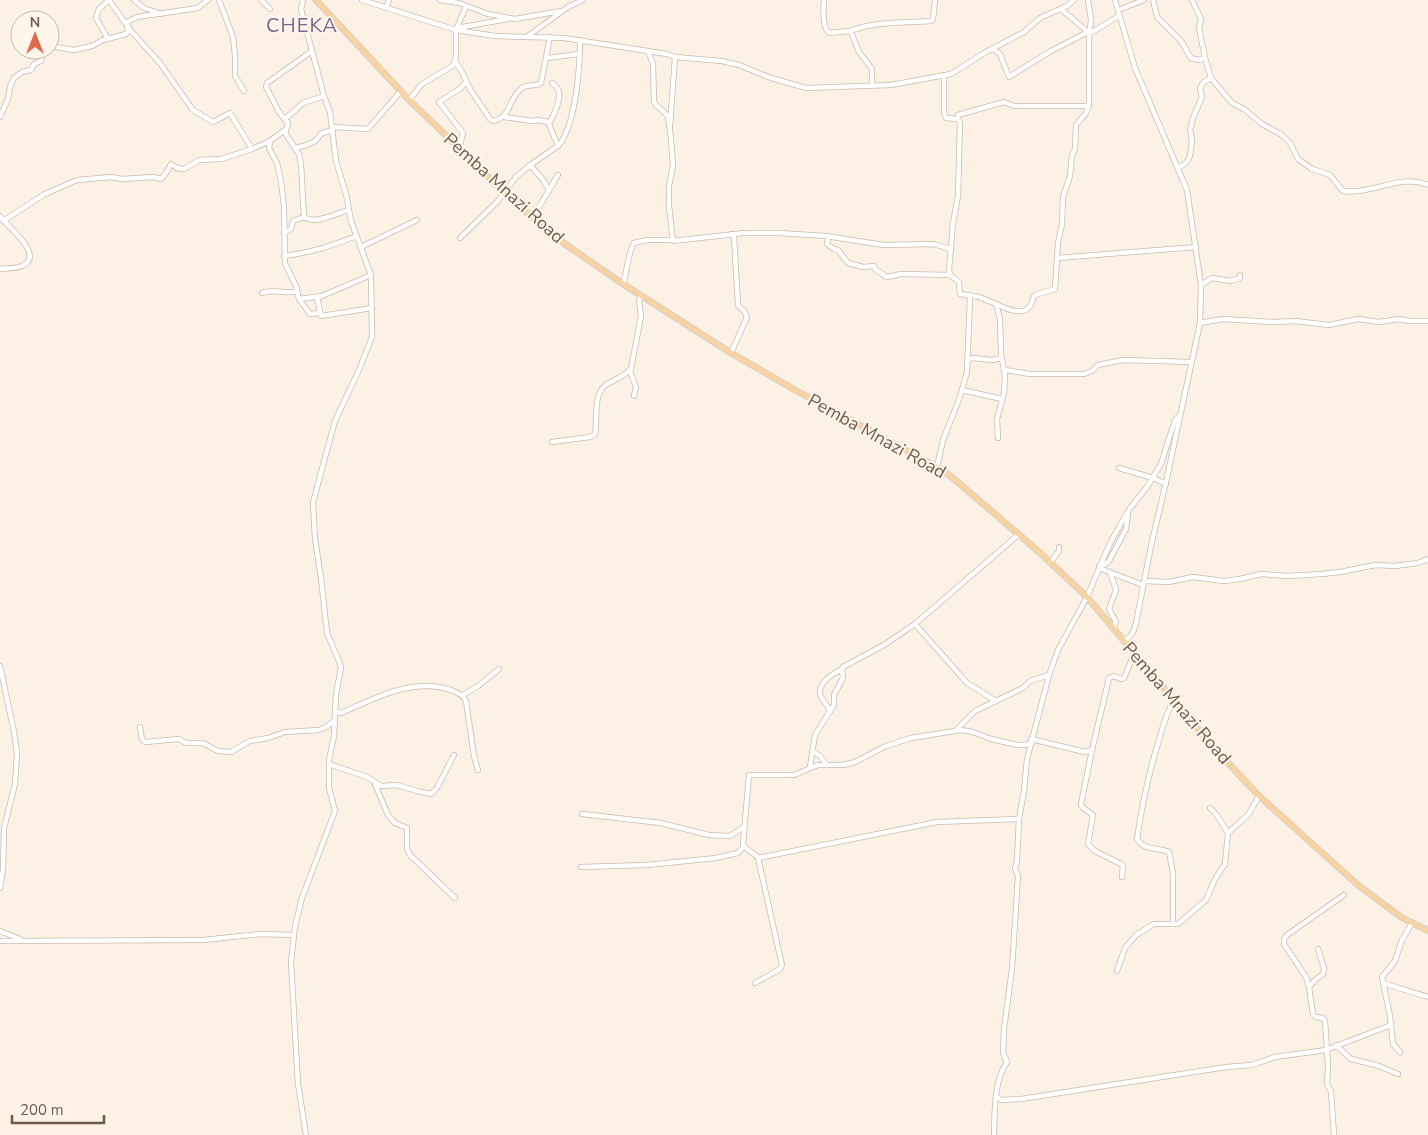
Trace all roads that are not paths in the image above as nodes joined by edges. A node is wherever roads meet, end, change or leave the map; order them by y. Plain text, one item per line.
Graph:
1 (109, 0) edge
2 (134, 0) edge
3 (208, 0) edge
4 (219, 0) edge
5 (261, 0) edge
6 (303, 0) edge
7 (316, 0) edge
8 (362, 0) edge
9 (389, 0) edge
10 (440, 0) edge
11 (583, 0) edge
12 (824, 0) edge
13 (935, 0) edge
14 (1074, 0) edge
15 (1115, 0) edge
16 (1144, 0) edge
17 (1153, 0) edge
18 (1192, 0) edge
19 (1088, 1) edge
20 (466, 6) junction
21 (386, 8) junction
22 (270, 9) dead end
23 (1061, 9) junction
24 (1118, 10) junction
25 (561, 11) junction
26 (161, 14) junction
27 (1119, 16) junction
28 (510, 18) junction
29 (127, 26) junction
30 (457, 29) junction
31 (850, 31) junction
32 (1089, 32) junction
33 (527, 36) junction
34 (550, 37) junction
35 (108, 39) junction
36 (580, 40) junction
37 (60, 48) edge
38 (994, 49) junction
39 (312, 51) junction
40 (648, 51) junction
41 (579, 54) junction
42 (675, 57) junction
43 (547, 58) junction
44 (1205, 58) junction
45 (41, 60) edge
46 (455, 61) junction
47 (944, 76) junction
48 (1211, 78) junction
49 (466, 82) junction
50 (552, 83) dead end
51 (872, 85) junction
52 (244, 91) dead end
53 (401, 91) junction
54 (324, 96) junction
55 (409, 100) junction
56 (1088, 106) junction
57 (958, 115) dead end
58 (0, 117) edge
59 (504, 117) junction
60 (284, 119) junction
61 (549, 124) junction
62 (333, 128) junction
63 (285, 130) junction
64 (670, 131) junction
65 (270, 141) junction
66 (558, 146) junction
67 (295, 148) junction
68 (252, 149) junction
69 (460, 149) junction
70 (530, 165) junction
71 (1178, 168) junction
72 (558, 175) dead end
73 (1428, 185) edge
74 (549, 191) junction
75 (503, 193) junction
76 (349, 210) junction
77 (304, 217) junction
78 (533, 217) junction
79 (2, 219) edge
80 (416, 220) dead end
81 (284, 233) junction
82 (732, 234) junction
83 (357, 236) junction
84 (828, 237) junction
85 (460, 238) dead end
86 (672, 240) junction
87 (361, 247) junction
88 (1196, 247) junction
89 (950, 249) junction
90 (284, 256) junction
91 (1057, 258) junction
92 (0, 269) edge
93 (371, 275) junction
94 (950, 275) junction
95 (1240, 275) dead end
96 (622, 284) junction
97 (1202, 285) junction
98 (297, 291) junction
99 (262, 293) dead end
100 (642, 295) junction
101 (967, 295) junction
102 (317, 297) junction
103 (299, 299) junction
104 (996, 304) junction
105 (372, 308) junction
106 (319, 313) junction
107 (1428, 320) edge
108 (1200, 323) junction
109 (731, 353) junction
110 (1002, 358) junction
111 (968, 360) junction
112 (1191, 362) junction
113 (1005, 370) junction
114 (630, 371) junction
115 (962, 390) junction
116 (634, 396) dead end
117 (1002, 399) junction
118 (1180, 415) junction
119 (998, 438) dead end
120 (552, 442) dead end
121 (937, 467) junction
122 (1119, 468) dead end
123 (1153, 478) junction
124 (1166, 484) junction
125 (1018, 535) junction
126 (1059, 547) dead end
127 (1428, 559) edge
128 (1050, 563) junction
129 (1099, 567) junction
130 (1110, 572) junction
131 (1144, 583) junction
132 (1087, 597) junction
133 (915, 624) junction
134 (1113, 629) junction
135 (1123, 641) junction
136 (1134, 654) junction
137 (0, 666) edge
138 (842, 668) junction
139 (499, 669) dead end
140 (1049, 675) junction
141 (463, 695) junction
142 (0, 698) edge
143 (6, 699) junction
144 (1174, 700) junction
145 (996, 701) junction
146 (830, 711) junction
147 (335, 712) junction
148 (335, 720) junction
149 (140, 727) dead end
150 (955, 731) junction
151 (1030, 741) junction
152 (1092, 750) junction
153 (812, 752) junction
154 (454, 755) dead end
155 (329, 764) junction
156 (827, 765) junction
157 (810, 767) junction
158 (478, 770) dead end
159 (375, 784) junction
160 (1260, 796) junction
161 (1210, 808) dead end
162 (582, 814) dead end
163 (1019, 819) junction
164 (744, 827) junction
165 (1228, 833) junction
166 (744, 846) junction
167 (758, 858) junction
168 (581, 867) dead end
169 (1122, 877) dead end
170 (0, 888) edge
171 (1344, 895) dead end
172 (455, 898) dead end
173 (1412, 923) junction
174 (1173, 924) junction
175 (0, 931) edge
176 (1428, 931) edge
177 (294, 935) junction
178 (0, 941) edge
179 (23, 941) junction
180 (1318, 949) dead end
181 (1117, 970) dead end
182 (755, 983) dead end
183 (1383, 983) junction
184 (1309, 987) junction
185 (1428, 997) edge
186 (1391, 1025) junction
187 (1336, 1045) junction
188 (1326, 1050) junction
189 (1400, 1052) dead end
190 (1398, 1074) dead end
191 (996, 1096) junction
192 (306, 1135) edge
193 (994, 1135) edge
194 (1334, 1135) edge

1 - 29 street
1 - 35 street
2 - 26 street
3 - 26 street
4 - 52 street
5 - 22 street
6 - 39 street
7 - 53 main road, Pemba Mnazi Road
8 - 21 street
9 - 21 street
10 - 20 street
11 - 25 street
12 - 31 street
13 - 31 street
14 - 23 street
15 - 24 street
16 - 24 street
17 - 44 street
18 - 44 street
19 - 32 street
20 - 28 street
20 - 30 street
21 - 30 street
23 - 32 street
23 - 38 street
24 - 27 street
25 - 28 street
25 - 33 street
26 - 29 street
27 - 32 street
27 - 71 street
28 - 30 street
29 - 35 street
29 - 68 street
30 - 33 street
30 - 46 street
31 - 51 street
32 - 38 street
32 - 56 street
33 - 34 street
34 - 36 street
34 - 43 street
35 - 37 street
36 - 40 street
36 - 41 street
38 - 47 street
39 - 54 street
39 - 60 street
40 - 42 street
40 - 64 street
41 - 43 street
41 - 66 street
42 - 51 street
42 - 64 street
43 - 59 street
44 - 48 street
45 - 58 street
46 - 49 street
46 - 55 street
47 - 51 street
47 - 89 street
48 - 71 street
48 - 73 street
49 - 59 street
49 - 69 street
50 - 61 street
53 - 55 main road, Pemba Mnazi Road
53 - 62 street
54 - 60 street
54 - 62 street
55 - 69 main road, Pemba Mnazi Road
56 - 57 street
56 - 91 street
59 - 61 street
60 - 63 street
61 - 66 street
62 - 67 street
62 - 76 street
63 - 65 street
63 - 67 street
64 - 86 street
65 - 68 street
65 - 81 street
66 - 70 street
67 - 77 street
68 - 79 street
69 - 75 main road, Pemba Mnazi Road
70 - 74 street
70 - 75 street
71 - 88 street
72 - 74 street
74 - 78 street
75 - 78 main road, Pemba Mnazi Road
75 - 85 street
76 - 77 street
76 - 83 street
77 - 81 street
78 - 96 main road, Pemba Mnazi Road
79 - 92 street
80 - 87 street
81 - 90 street
82 - 84 street
82 - 86 street
82 - 109 street
83 - 87 street
83 - 90 street
84 - 89 street
84 - 94 street
86 - 96 street
87 - 93 street
88 - 91 street
88 - 97 street
89 - 94 street
90 - 98 street
91 - 104 street
93 - 102 street
93 - 105 street
94 - 101 street
95 - 97 street
96 - 100 main road, Pemba Mnazi Road
97 - 108 street
98 - 99 street
98 - 103 street
100 - 109 main road, Pemba Mnazi Road
100 - 114 street
101 - 104 street
101 - 111 street
102 - 103 street
102 - 106 street
103 - 106 street
104 - 110 street
105 - 106 street
105 - 147 street
107 - 108 street
108 - 112 street
109 - 121 main road, Pemba Mnazi Road
110 - 111 street
110 - 113 street
111 - 115 street
112 - 113 street
112 - 118 street
113 - 117 street
114 - 116 street
114 - 120 street
115 - 117 street
115 - 121 street
117 - 119 street
118 - 123 street
118 - 124 street
121 - 125 main road, Pemba Mnazi Road
122 - 123 street
123 - 124 street
123 - 129 street
124 - 131 street
125 - 128 main road, Pemba Mnazi Road
125 - 133 street
126 - 128 street
127 - 131 street
128 - 132 main road, Pemba Mnazi Road
129 - 130 street
129 - 132 street
130 - 131 street
130 - 134 street
131 - 135 street
132 - 134 main road, Pemba Mnazi Road
132 - 140 street
133 - 138 street
133 - 145 street
134 - 135 main road, Pemba Mnazi Road
135 - 136 main road, Pemba Mnazi Road
136 - 144 main road, Pemba Mnazi Road
136 - 152 street
137 - 143 street
138 - 146 street
138 - 146 street
139 - 141 street
140 - 145 street
140 - 151 street
141 - 147 street
141 - 158 street
142 - 143 street
143 - 170 street
144 - 160 main road, Pemba Mnazi Road
144 - 174 street
145 - 150 street
146 - 153 street
147 - 148 street
148 - 149 street
148 - 155 street
150 - 151 street
150 - 156 street
151 - 152 street
151 - 163 street
152 - 169 street
153 - 156 street
153 - 157 street
154 - 159 street
155 - 159 street
155 - 177 street
156 - 157 street
157 - 164 street
159 - 172 street
160 - 165 street
160 - 173 main road, Pemba Mnazi Road
161 - 165 street
162 - 164 street
163 - 167 street
163 - 191 street
164 - 166 street
165 - 174 street
166 - 167 street
166 - 168 street
167 - 182 street
171 - 184 street
173 - 176 main road, Pemba Mnazi Road
173 - 183 street
174 - 181 street
175 - 179 street
177 - 179 street
177 - 192 street
178 - 179 street
180 - 184 street
183 - 185 street
183 - 186 street
184 - 188 street
186 - 187 street
186 - 189 street
187 - 188 street
187 - 190 street
188 - 191 street
188 - 194 street
191 - 193 street

